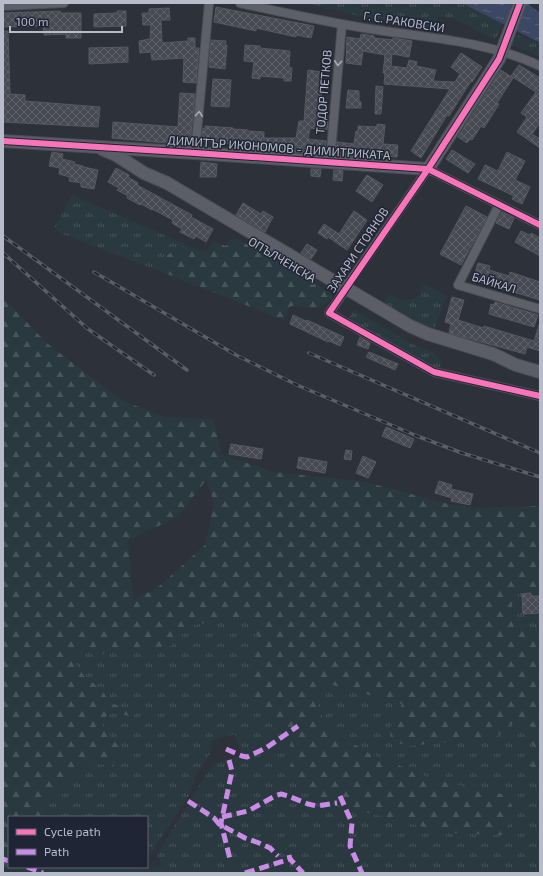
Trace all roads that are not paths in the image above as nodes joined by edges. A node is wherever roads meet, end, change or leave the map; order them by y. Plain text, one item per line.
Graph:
1 (64, 3) edge
2 (209, 3) edge
3 (240, 3) edge
4 (520, 3) edge
5 (3, 6) edge
6 (342, 24) junction
7 (504, 47) junction
8 (540, 66) edge
9 (3, 141) edge
10 (88, 146) junction
11 (156, 150) junction
12 (195, 152) junction
13 (330, 162) junction
14 (428, 169) junction
15 (140, 171) junction
16 (499, 205) junction
17 (539, 222) edge
18 (540, 309) edge
19 (540, 372) edge
20 (540, 396) edge

1 - 5 street
12 -> 2 street
3 - 6 street, Г. С. РАКОВСКИ
4 - 7 street, ЗАХАРИ СТОЯНОВ
6 - 7 street, Г. С. РАКОВСКИ
6 -> 13 street, ТОДОР ПЕТКОВ
7 - 8 street, Г. С. РАКОВСКИ
7 - 14 street, ЗАХАРИ СТОЯНОВ
9 - 10 street, ДИМИТЪР ИКОНОМОВ - ДИМИТРИКАТА
10 - 11 street, ДИМИТЪР ИКОНОМОВ - ДИМИТРИКАТА
10 - 15 street, ДИМИТЪР ИКОНОМОВ - ДИМИТРИКАТА
11 - 12 street, ДИМИТЪР ИКОНОМОВ - ДИМИТРИКАТА
11 - 15 street, ДИМИТЪР ИКОНОМОВ - ДИМИТРИКАТА
12 - 13 street, ДИМИТЪР ИКОНОМОВ - ДИМИТРИКАТА
13 - 14 street, ДИМИТЪР ИКОНОМОВ - ДИМИТРИКАТА
14 - 16 street, ДИМИТЪР ИКОНОМОВ - ДИМИТРИКАТА
14 - 20 street, ЗАХАРИ СТОЯНОВ, bridge
15 - 19 street, ОПЪЛЧЕНСКА
16 - 17 street, ДИМИТЪР ИКОНОМОВ - ДИМИТРИКАТА
16 - 18 street, БАЙКАЛ

